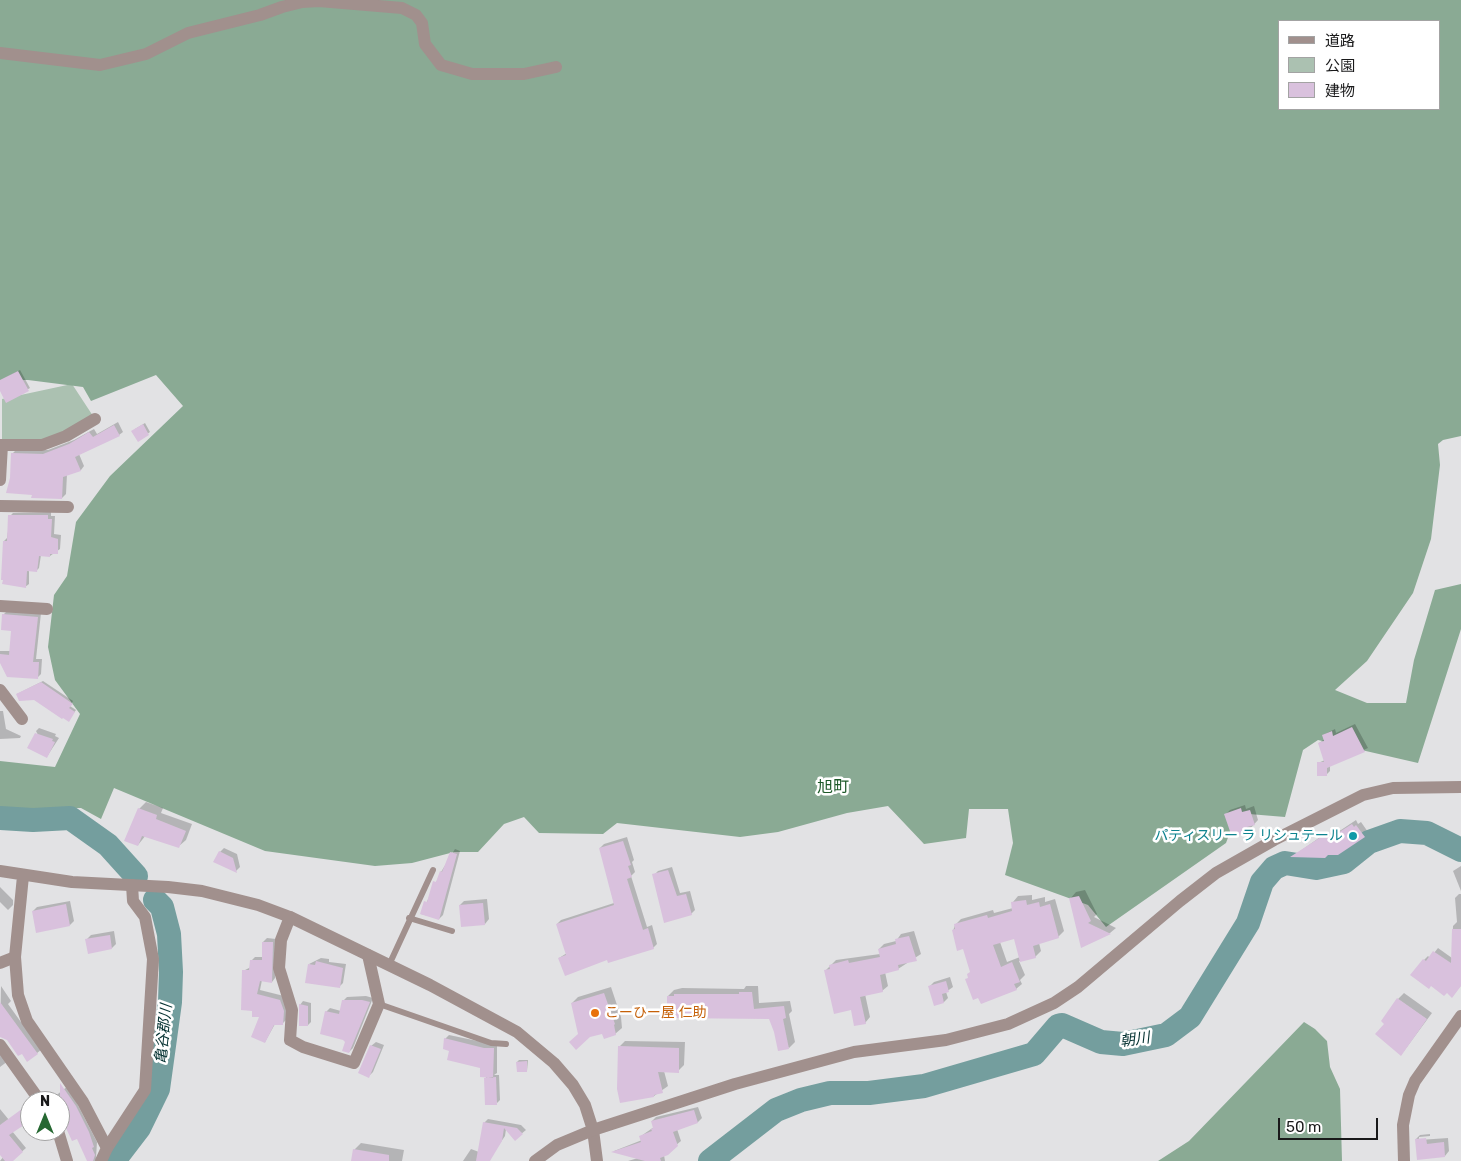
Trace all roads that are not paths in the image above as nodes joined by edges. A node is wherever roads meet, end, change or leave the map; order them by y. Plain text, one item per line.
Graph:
1 (0, 54) edge
2 (556, 67) dead end
3 (95, 419) dead end
4 (1, 445) edge
5 (0, 480) edge
6 (0, 506) edge
7 (68, 508) dead end
8 (0, 606) edge
9 (47, 609) dead end
10 (0, 690) edge
11 (22, 719) dead end
12 (1461, 788) edge
13 (433, 870) dead end
14 (0, 871) edge
15 (23, 876) junction
16 (132, 885) junction
17 (290, 917) junction
18 (409, 918) junction
19 (452, 931) dead end
20 (368, 954) junction
21 (15, 957) junction
22 (0, 963) edge
23 (389, 965) junction
24 (380, 1004) junction
25 (1461, 1016) edge
26 (506, 1044) dead end
27 (0, 1045) edge
28 (33, 1091) edge
29 (593, 1130) junction
30 (61, 1141) edge
31 (107, 1148) junction
32 (67, 1161) edge
33 (101, 1161) edge
34 (535, 1161) edge
35 (597, 1161) edge
36 (1404, 1161) edge

1 - 2 street
3 - 4 street
4 - 5 street
6 - 7 street
8 - 9 street
10 - 11 street
12 - 29 street
13 - 18 lane
14 - 15 street
15 - 16 street
15 - 21 street
16 - 17 street
16 - 31 street
17 - 20 street
17 - 24 street
18 - 19 lane
18 - 23 lane
20 - 23 street
20 - 24 street
21 - 22 street
21 - 31 street
23 - 29 street
24 - 26 lane
25 - 36 street
27 - 28 street
29 - 34 street
29 - 35 street
30 - 32 street
31 - 33 street

